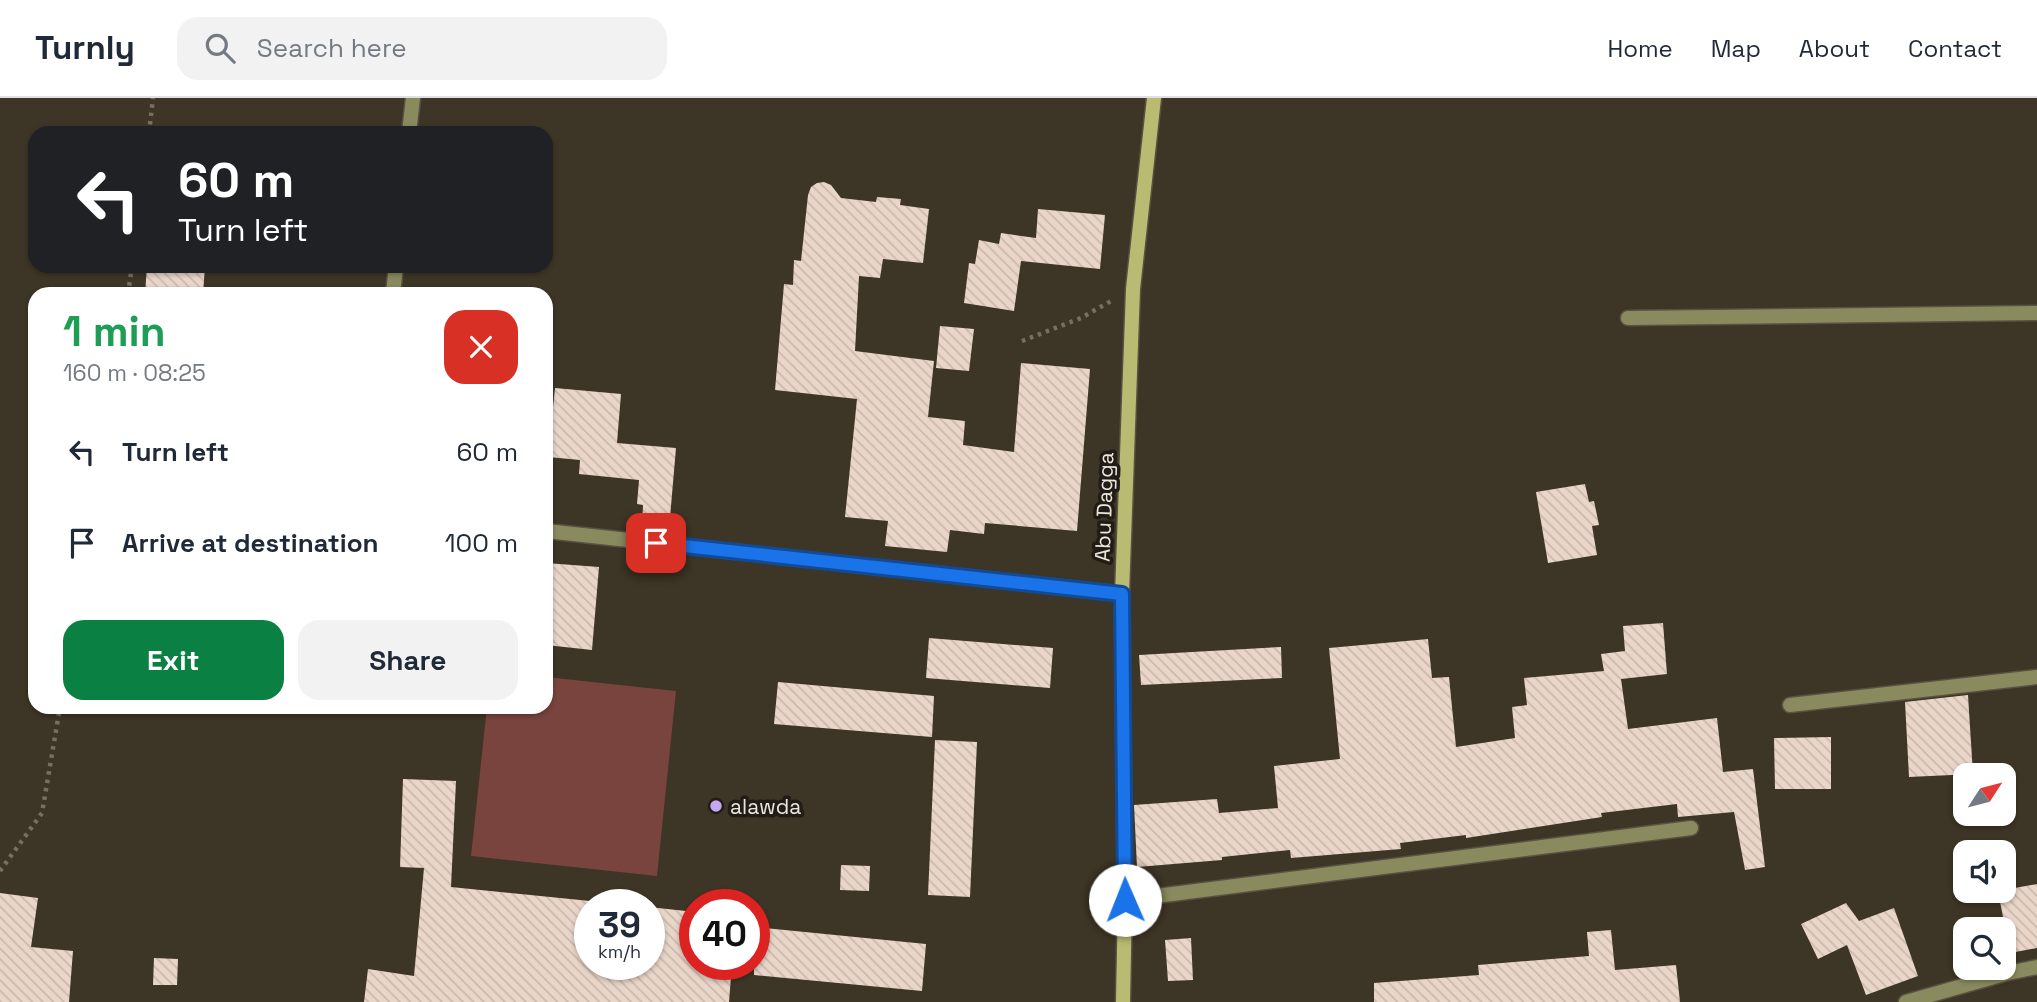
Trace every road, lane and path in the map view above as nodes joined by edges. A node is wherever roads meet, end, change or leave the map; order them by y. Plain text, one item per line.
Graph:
1 (153, 98) edge
2 (413, 98) edge
3 (1154, 98) edge
4 (150, 126) edge
5 (410, 126) edge
6 (1133, 289) junction
7 (2037, 313) edge
8 (1628, 318) dead end
9 (1023, 341) dead end
10 (553, 532) edge
11 (1122, 594) junction
12 (2037, 677) edge
13 (1790, 705) dead end
14 (59, 714) edge
15 (1691, 828) dead end
16 (0, 871) edge
17 (1125, 900) junction
18 (2037, 967) edge
19 (1123, 1002) edge
20 (1906, 1002) edge

1 - 4 path
2 - 5 street
3 - 6 street, Abu Dagga
6 - 9 path
6 - 11 street, Abu Dagga
7 - 8 street
10 - 11 street
11 - 17 street, Abu Dagga
12 - 13 street
14 - 16 path
15 - 17 street
17 - 19 street, Abu Dagga
18 - 20 street

